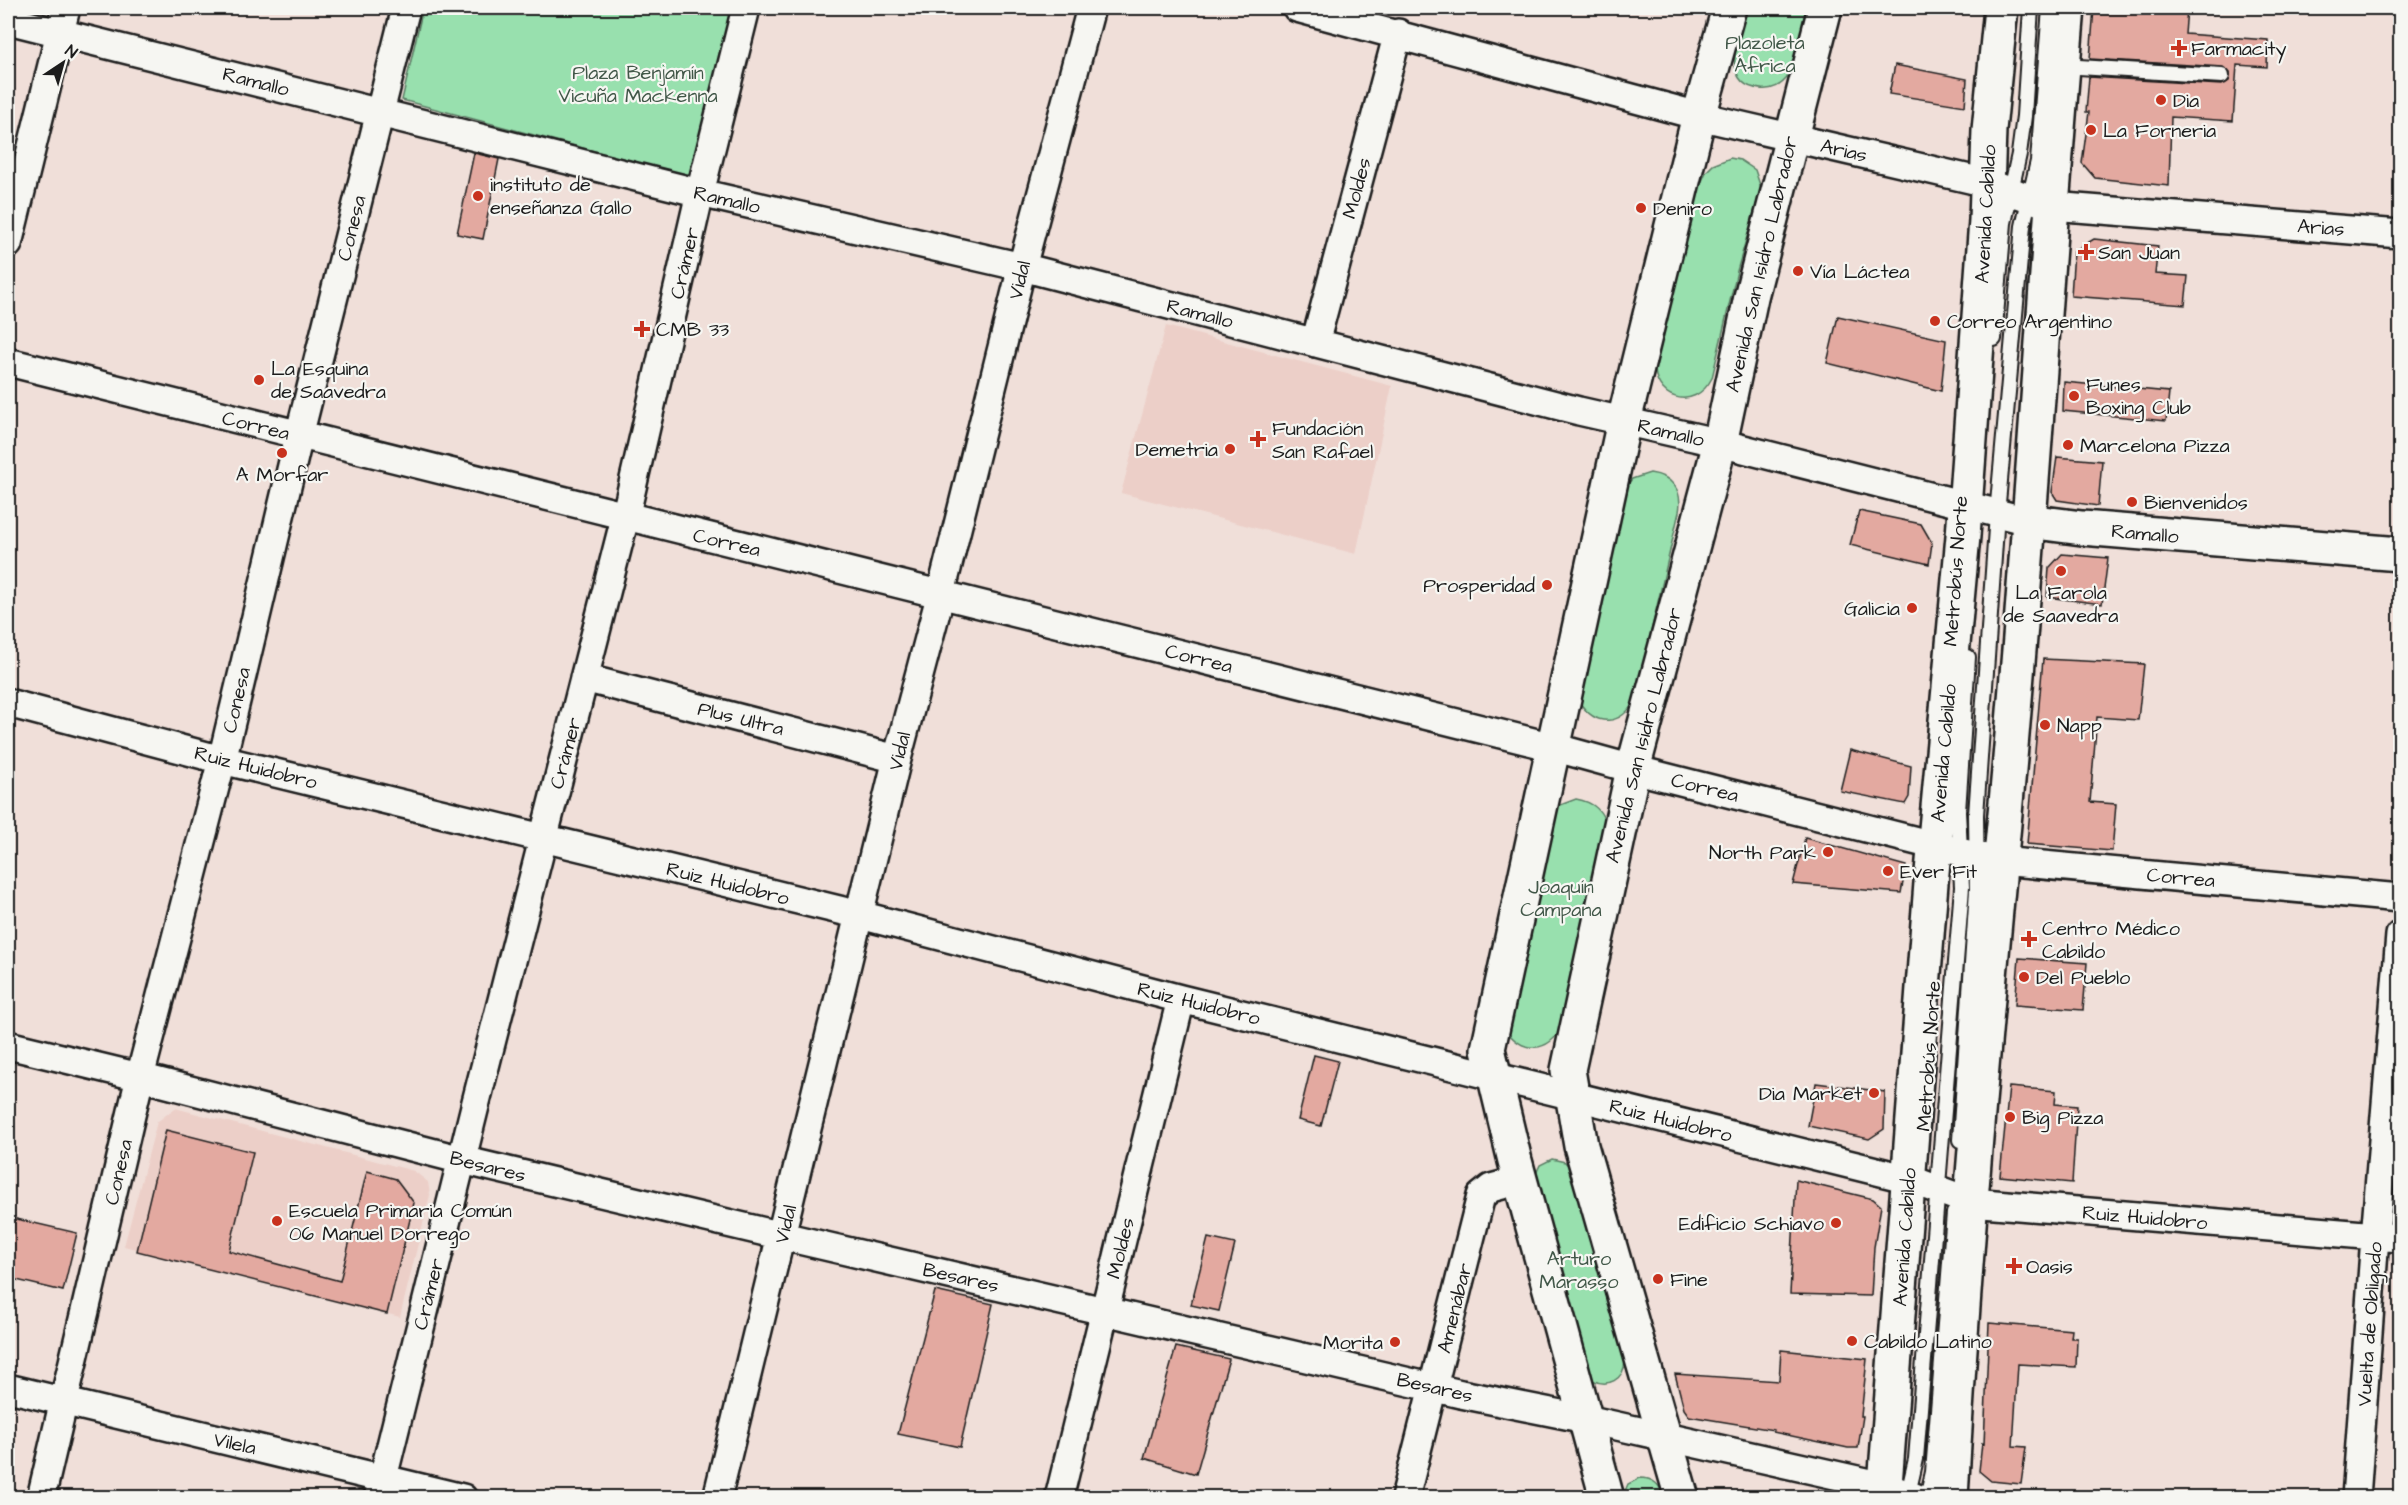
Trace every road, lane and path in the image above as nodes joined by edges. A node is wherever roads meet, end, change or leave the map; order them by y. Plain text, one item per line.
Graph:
1 (406, 8) edge
2 (746, 8) edge
3 (1091, 8) edge
4 (1297, 8) edge
5 (1729, 8) edge
6 (1825, 8) edge
7 (2001, 8) edge
8 (2031, 8) edge
9 (2050, 8) edge
10 (2068, 8) edge
11 (8, 20) edge
12 (63, 20) edge
13 (1398, 33) junction
14 (2063, 66) junction
15 (2222, 76) dead end
16 (379, 113) junction
17 (1699, 116) junction
18 (1791, 138) junction
19 (700, 193) junction
20 (2020, 195) junction
21 (2400, 234) edge
22 (8, 243) edge
23 (1022, 267) junction
24 (1315, 343) junction
25 (1993, 349) dead end
26 (8, 362) edge
27 (1624, 421) junction
28 (299, 436) junction
29 (1720, 443) junction
30 (1980, 505) junction
31 (625, 518) junction
32 (2028, 520) junction
33 (1976, 551) dead end
34 (2400, 554) edge
35 (941, 593) junction
36 (1969, 645) dead end
37 (584, 678) junction
38 (8, 703) edge
39 (1553, 747) junction
40 (897, 759) junction
41 (222, 760) junction
42 (1632, 769) junction
43 (543, 838) junction
44 (1968, 853) junction
45 (2400, 898) edge
46 (860, 915) junction
47 (2400, 935) edge
48 (1181, 999) junction
49 (8, 1046) edge
50 (140, 1077) junction
51 (1495, 1077) junction
52 (1570, 1094) junction
53 (1959, 1149) dead end
54 (462, 1160) junction
55 (1521, 1180) junction
56 (1946, 1190) junction
57 (782, 1236) junction
58 (2388, 1238) edge
59 (1105, 1310) junction
60 (1434, 1387) junction
61 (8, 1388) edge
62 (64, 1402) junction
63 (1586, 1419) junction
64 (1666, 1438) junction
65 (381, 1488) edge
66 (1905, 1495) edge
67 (41, 1497) edge
68 (463, 1497) edge
69 (717, 1497) edge
70 (1059, 1497) edge
71 (1405, 1497) edge
72 (1607, 1497) edge
73 (1682, 1497) edge
74 (1951, 1497) edge
75 (2356, 1497) edge

1 - 16 street, Conesa
2 - 19 street, Crámer
3 - 23 street, Vidal
4 - 13 street, Arias
5 - 17 street
6 - 18 street, Avenida San Isidro Labrador
7 - 20 street, Avenida Cabildo
8 - 20 lane, Metrobús Norte
9 - 20 lane, Metrobús Norte
10 - 14 street, Avenida Cabildo
11 - 12 street, Ramallo
12 - 16 street, Ramallo
12 - 22 street
13 - 17 street, Arias
13 - 24 street, Moldes
14 - 15 lane
14 - 20 street, Avenida Cabildo
16 - 19 street, Ramallo
16 - 28 street, Conesa
17 - 18 street, Arias
17 - 27 street
18 - 20 street, Arias
18 - 29 street, Avenida San Isidro Labrador
19 - 23 street, Ramallo
19 - 31 street, Crámer
20 - 21 street, Arias
20 - 25 lane, Metrobús Norte
20 - 30 street, Avenida Cabildo
20 - 30 lane, Metrobús Norte
20 - 32 street, Avenida Cabildo
23 - 24 street, Ramallo
23 - 35 street, Vidal
24 - 27 street, Ramallo
26 - 28 street, Correa
27 - 29 street, Ramallo
27 - 39 street
28 - 31 street, Correa
28 - 41 street, Conesa
29 - 30 street, Ramallo
29 - 42 street, Avenida San Isidro Labrador
30 - 32 street, Ramallo
30 - 33 lane, Metrobús Norte
30 - 44 street, Avenida Cabildo
31 - 35 street, Correa
31 - 37 street, Crámer
32 - 34 street, Ramallo
32 - 44 street, Avenida Cabildo
35 - 39 street, Correa
35 - 40 street, Vidal
36 - 44 lane, Metrobús Norte
37 - 40 street, Plus Ultra
37 - 43 street, Crámer
38 - 41 street, Ruiz Huidobro
39 - 42 street, Correa
39 - 51 street
40 - 46 street, Vidal
41 - 43 street, Ruiz Huidobro
41 - 50 street, Conesa
42 - 44 street, Correa
42 - 52 street, Avenida San Isidro Labrador
43 - 46 street, Ruiz Huidobro
43 - 54 street, Crámer
44 - 45 street, Correa
44 - 53 lane, Metrobús Norte
44 - 56 street, Avenida Cabildo
44 - 56 street, Avenida Cabildo
46 - 48 street, Ruiz Huidobro
46 - 57 street, Vidal
47 - 58 street, Vuelta de Obligado
48 - 51 street, Ruiz Huidobro
48 - 59 street, Moldes
49 - 50 street, Besares
50 - 54 street, Besares
50 - 62 street, Conesa
51 - 52 street, Ruiz Huidobro
51 - 55 street
52 - 56 street, Ruiz Huidobro
52 - 64 street, Avenida San Isidro Labrador
54 - 57 street, Besares
54 - 65 street, Crámer
55 - 60 street, Amenábar
55 - 63 street
56 - 58 street, Ruiz Huidobro
56 - 66 street, Avenida Cabildo
56 - 66 lane
56 - 74 street, Avenida Cabildo
57 - 59 street, Besares
57 - 69 street, Vidal
58 - 75 street, Vuelta de Obligado
59 - 60 street, Besares
59 - 70 street, Moldes
60 - 63 street, Besares
60 - 71 street, Amenábar
61 - 62 street, Vilela
62 - 65 street, Vilela
62 - 67 street, Conesa
63 - 64 street, Besares
63 - 72 street
64 - 66 street, Besares
64 - 73 street, Avenida San Isidro Labrador
65 - 68 street, Vilela

